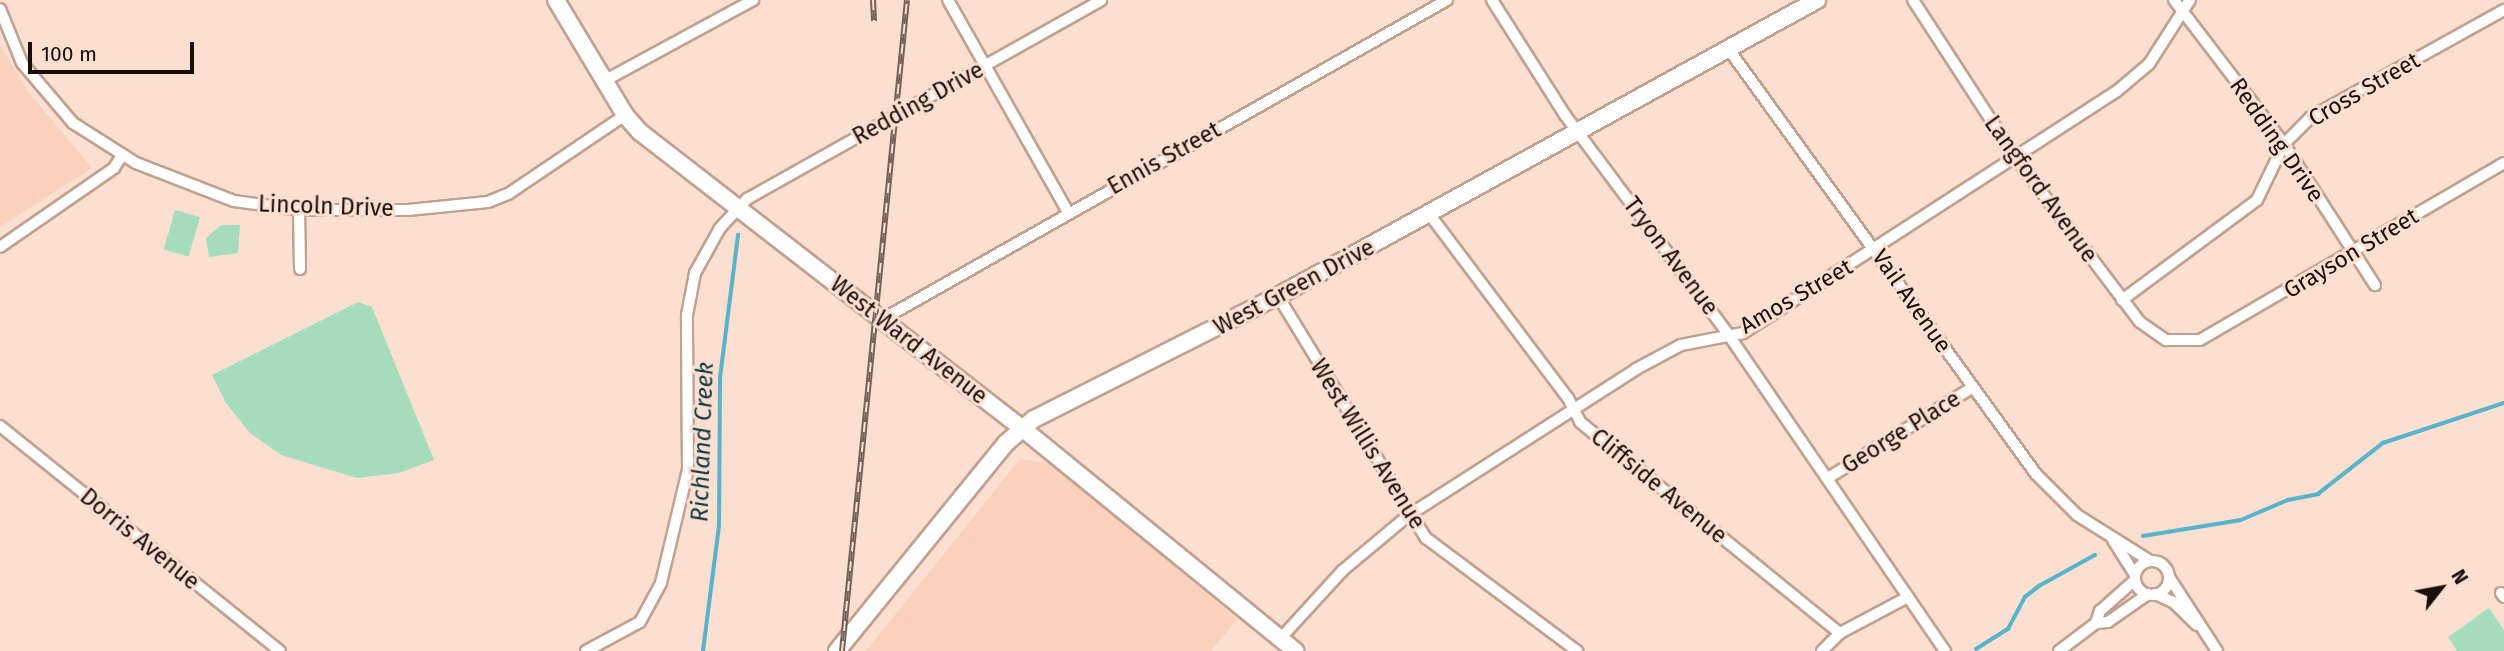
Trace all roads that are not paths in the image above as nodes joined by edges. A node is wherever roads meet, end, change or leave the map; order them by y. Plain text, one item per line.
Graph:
1 (556, 0) edge
2 (753, 0) edge
3 (948, 0) edge
4 (1101, 0) edge
5 (1447, 0) edge
6 (1492, 0) edge
7 (1817, 0) edge
8 (1913, 0) edge
9 (2190, 0) edge
10 (2178, 5) edge
11 (0, 9) edge
12 (2504, 10) edge
13 (1727, 47) junction
14 (985, 66) junction
15 (604, 81) junction
16 (625, 116) junction
17 (1578, 132) junction
18 (2284, 144) junction
19 (122, 155) junction
20 (2015, 157) junction
21 (2504, 163) edge
22 (737, 208) junction
23 (299, 210) junction
24 (1068, 212) junction
25 (1430, 215) junction
26 (0, 247) edge
27 (1876, 249) junction
28 (2353, 249) junction
29 (300, 269) dead end
30 (2375, 285) dead end
31 (1278, 296) junction
32 (2122, 300) junction
33 (883, 319) junction
34 (1728, 334) junction
35 (2197, 340) joint
36 (1973, 387) junction
37 (1574, 409) junction
38 (0, 426) edge
39 (1022, 428) junction
40 (1828, 478) junction
41 (1409, 515) junction
42 (2113, 540) junction
43 (2150, 561) junction
44 (2135, 577) junction
45 (2169, 577) junction
46 (2152, 594) junction
47 (1908, 597) junction
48 (2096, 623) junction
49 (2197, 625) junction
50 (1840, 633) junction
51 (1280, 639) junction
52 (280, 651) edge
53 (586, 651) edge
54 (837, 651) edge
55 (1295, 651) edge
56 (1577, 651) edge
57 (1822, 651) edge
58 (1945, 651) edge
59 (2059, 651) edge
60 (2217, 651) edge

1 - 15 main road, West Ward Avenue
2 - 15 street
3 - 14 street
4 - 14 street, Redding Drive
5 - 24 street, Ennis Street
6 - 17 street, Tryon Avenue
7 - 13 main road, West Green Drive
8 - 20 street, Langford Avenue
9 - 10 street, Amos Street
10 - 18 street, Redding Drive
10 - 20 street, Amos Street
11 - 19 street, Lincoln Drive
12 - 18 street, Cross Street
13 - 17 main road, West Green Drive
13 - 27 street, Vail Avenue
14 - 22 street, Redding Drive
14 - 24 street
15 - 16 main road, West Ward Avenue
16 - 22 main road, West Ward Avenue
16 - 23 street, Lincoln Drive
17 - 25 main road, West Green Drive
17 - 34 street, Tryon Avenue
18 - 28 street, Redding Drive
18 - 32 street, Cross Street
19 - 23 street, Lincoln Drive
19 - 26 street
20 - 27 street, Amos Street
20 - 32 street, Langford Avenue
21 - 28 street, Grayson Street
22 - 33 main road, West Ward Avenue
22 - 53 street
23 - 29 street
24 - 33 street, Ennis Street
25 - 31 main road, West Green Drive
25 - 37 street, Cliffside Avenue
27 - 34 street, Amos Street
27 - 36 street, Vail Avenue
28 - 30 street, Redding Drive
28 - 35 street, Grayson Street
31 - 39 main road, West Green Drive
31 - 41 street, West Willis Avenue
32 - 35 street, Langford Avenue
33 - 39 main road, West Ward Avenue
34 - 37 street, Amos Street
34 - 40 street, Tryon Avenue
36 - 40 street, George Place
36 - 42 street, Vail Avenue
37 - 41 street, Amos Street
37 - 50 street, Cliffside Avenue
38 - 52 street, Dorris Avenue
39 - 51 main road, West Ward Avenue
39 - 54 main road, West Green Drive
40 - 47 street, Tryon Avenue
41 - 51 street, Amos Street
41 - 56 street, West Willis Avenue
42 - 43 street, Vail Avenue
42 - 44 street, Vail Avenue
43 - 44 street
43 - 45 street
44 - 46 street
44 - 48 street
45 - 46 street
45 - 49 street
46 - 48 street
46 - 49 street
47 - 50 street
47 - 58 street, Tryon Avenue
48 - 59 street
49 - 60 street
50 - 57 street
51 - 55 main road, West Ward Avenue

